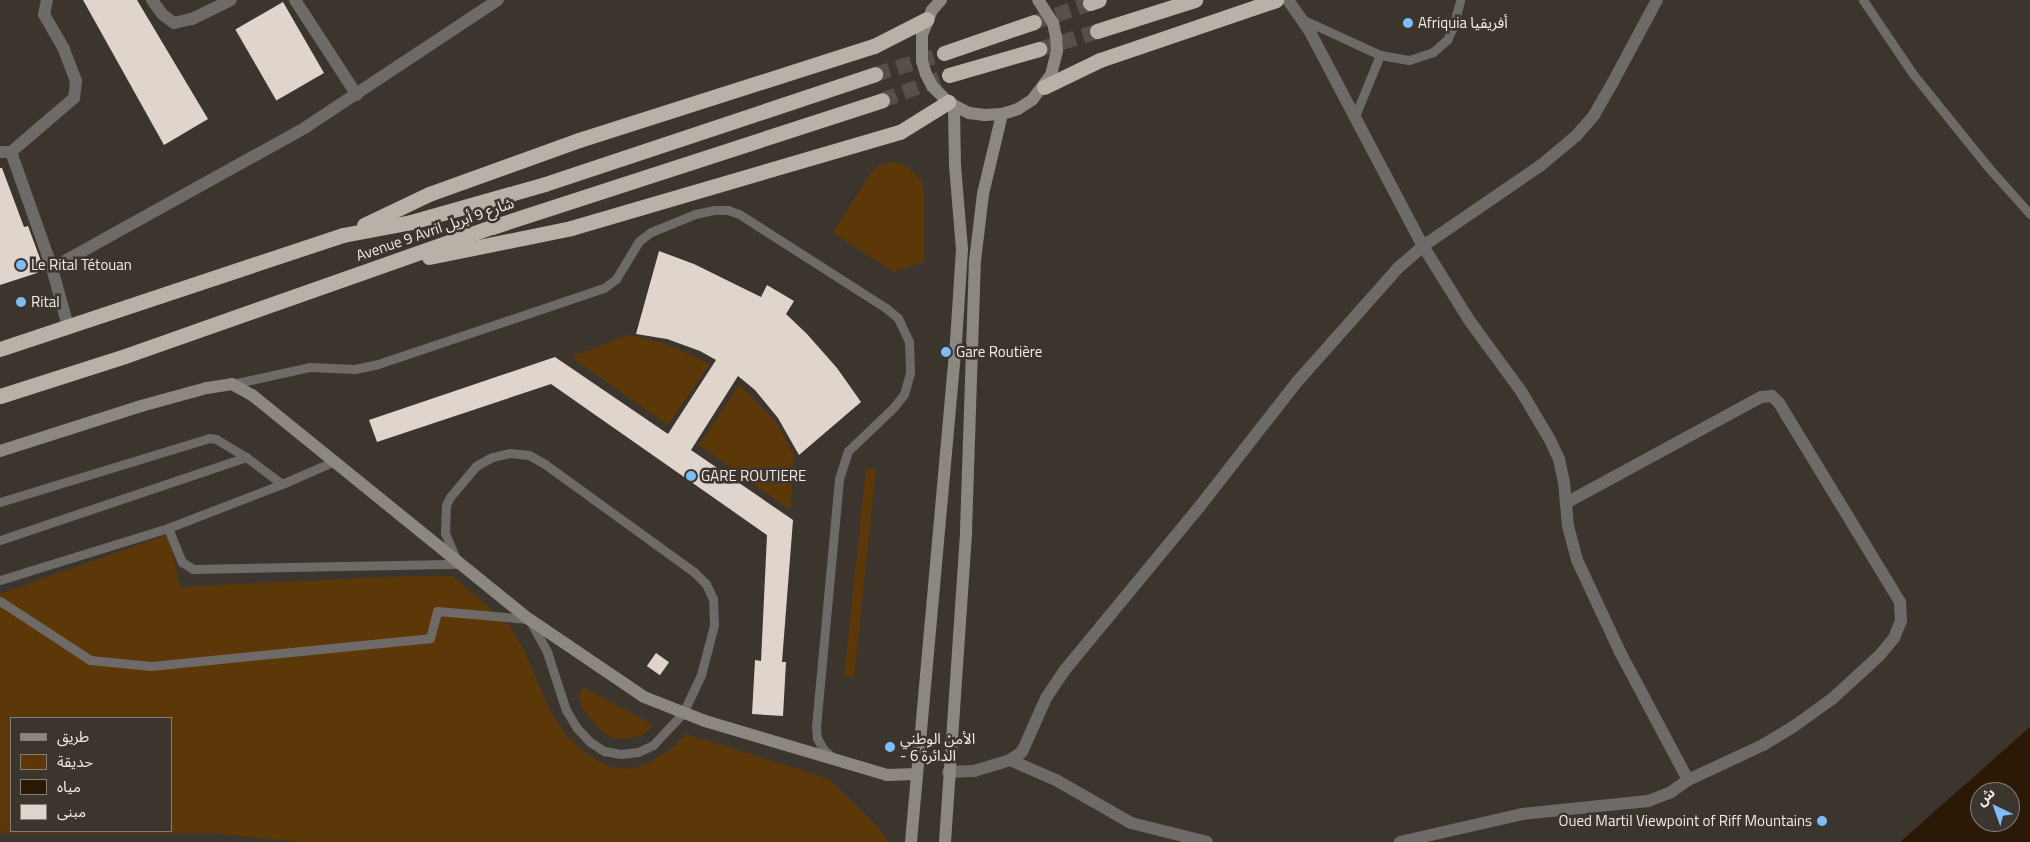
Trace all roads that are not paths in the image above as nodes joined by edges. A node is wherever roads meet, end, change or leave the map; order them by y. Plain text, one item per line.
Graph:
1 (47, 0) edge
2 (152, 0) edge
3 (231, 0) edge
4 (295, 0) edge
5 (498, 0) edge
6 (1038, 0) edge
7 (1195, 0) edge
8 (1276, 0) edge
9 (1288, 0) edge
10 (1460, 0) edge
11 (1657, 0) edge
12 (1863, 0) edge
13 (940, 1) edge
14 (927, 19) junction
15 (1304, 20) junction
16 (1034, 22) tunnel mouth
17 (1097, 31) tunnel mouth
18 (1039, 49) tunnel mouth
19 (944, 53) tunnel mouth
20 (1380, 54) junction
21 (874, 74) tunnel mouth
22 (949, 75) tunnel mouth
23 (1044, 87) junction
24 (357, 95) junction
25 (882, 100) tunnel mouth
26 (951, 104) junction
27 (1002, 114) junction
28 (1355, 116) junction
29 (6, 152) edge
30 (2030, 214) edge
31 (343, 235) junction
32 (1423, 246) junction
33 (381, 266) junction
34 (52, 268) junction
35 (68, 326) junction
36 (0, 349) edge
37 (232, 384) junction
38 (0, 396) edge
39 (0, 451) edge
40 (246, 457) junction
41 (334, 461) junction
42 (282, 484) junction
43 (0, 502) edge
44 (1566, 503) junction
45 (168, 528) junction
46 (0, 540) edge
47 (461, 564) junction
48 (0, 580) edge
49 (0, 601) edge
50 (529, 619) junction
51 (684, 713) junction
52 (835, 759) junction
53 (1010, 760) junction
54 (948, 772) junction
55 (916, 774) junction
56 (1688, 780) junction
57 (911, 842) edge
58 (945, 842) edge
59 (1207, 842) edge
60 (1400, 842) edge

1 - 29 street
2 - 3 street
4 - 24 street
5 - 24 street
6 - 23 street
7 - 17 highway
8 - 23 highway
9 - 15 street
10 - 20 lane
11 - 32 street
12 - 30 lane
13 - 14 street
14 - 26 street
14 - 31 highway
15 - 20 lane
15 - 28 street
16 - 19 highway
18 - 22 highway
20 - 28 lane
21 - 31 highway, Avenue 9 Avril شارع 9 أبريل
23 - 27 street
24 - 34 street
25 - 33 highway, Avenue 9 Avril شارع 9 أبريل
26 - 27 street
26 - 33 highway
26 - 55 street
27 - 54 street
28 - 32 street
29 - 34 street
31 - 35 highway, Avenue 9 Avril شارع 9 أبريل
32 - 44 street
32 - 53 street
33 - 38 highway, Avenue 9 Avril شارع 9 أبريل
34 - 35 street
35 - 36 highway, Avenue 9 Avril شارع 9 أبريل
37 - 39 street
37 - 41 street
37 - 52 lane
40 - 42 lane
40 - 43 lane
40 - 46 lane
41 - 42 lane
41 - 47 street
42 - 45 lane
44 - 56 street
44 - 56 street
45 - 47 lane
45 - 48 lane
47 - 50 street
47 - 51 lane
49 - 50 lane
50 - 51 street
50 - 51 lane
51 - 52 street
52 - 55 street
53 - 54 street
53 - 59 street
54 - 58 street
55 - 57 street
56 - 60 street

